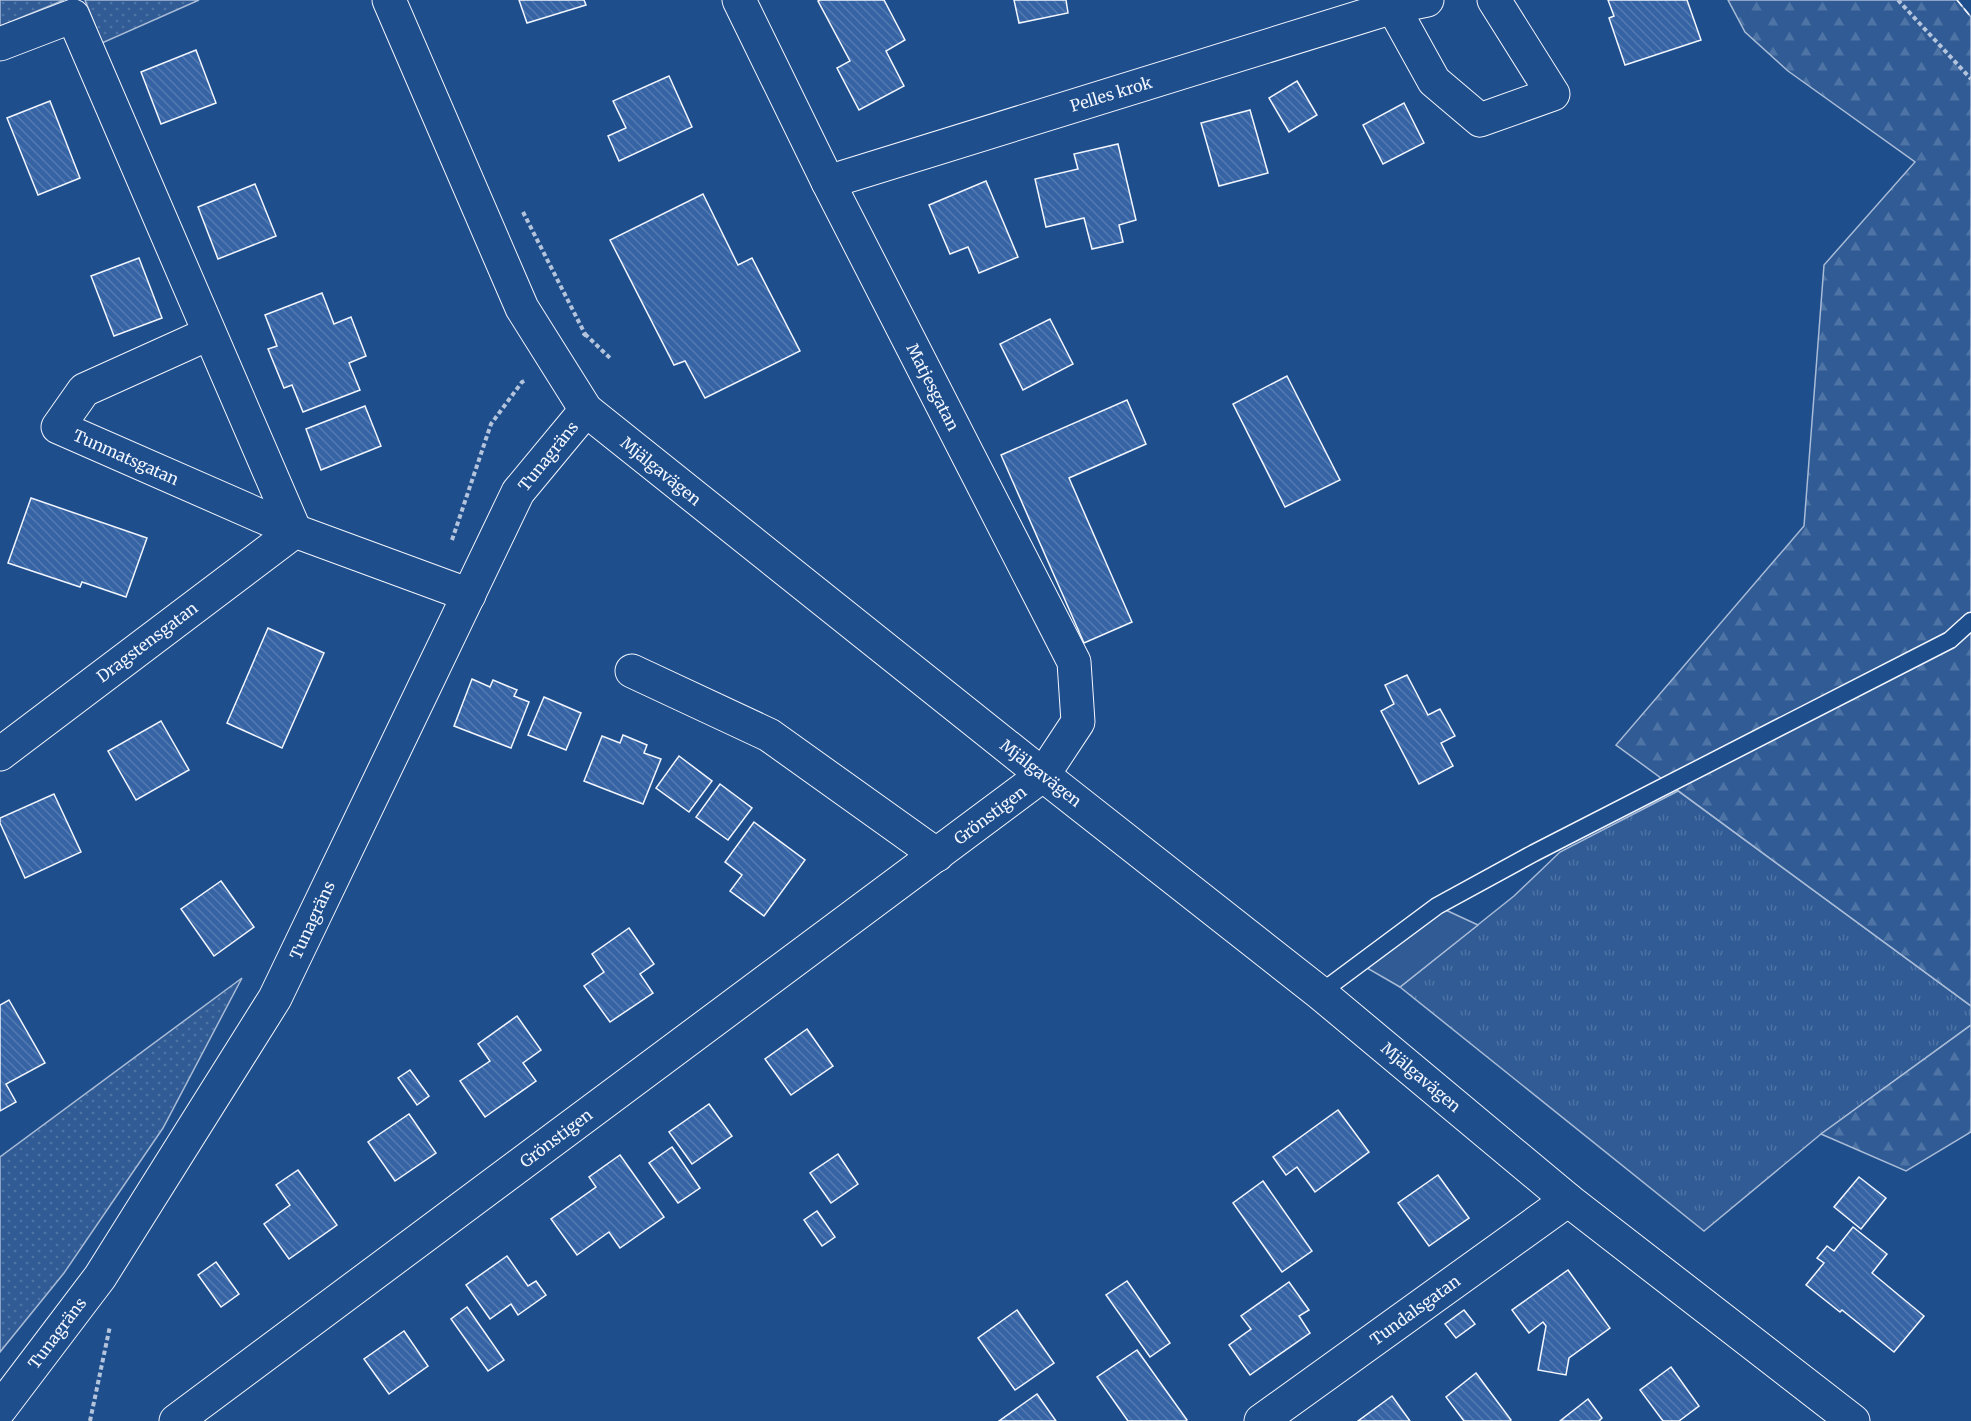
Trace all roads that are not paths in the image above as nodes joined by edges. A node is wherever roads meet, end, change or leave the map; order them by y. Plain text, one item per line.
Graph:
1 (389, 0) edge
2 (739, 0) edge
3 (1427, 0) edge
4 (1494, 0) edge
5 (1394, 7) junction
6 (0, 44) edge
7 (828, 182) junction
8 (208, 334) junction
9 (585, 410) junction
10 (295, 531) junction
11 (469, 596) junction
12 (1971, 621) edge
13 (632, 671) dead end
14 (0, 754) edge
15 (1043, 775) junction
16 (936, 855) junction
17 (1320, 993) junction
18 (1568, 1200) junction
19 (0, 1409) edge
20 (176, 1421) edge
21 (1261, 1421) edge
22 (1853, 1421) edge

1 - 9 street, Mjälgavägen
2 - 7 street, Matjesgatan
3 - 5 street, Pelles krok
4 - 5 street
5 - 7 street, Pelles krok
6 - 8 street
7 - 15 street, Matjesgatan
8 - 10 street
8 - 10 street, Tunmatsgatan
9 - 11 street, Tunagräns
9 - 15 street, Mjälgavägen
10 - 11 street, Tunmatsgatan
10 - 14 street, Dragstensgatan
11 - 19 street, Tunagräns
12 - 17 lane
13 - 16 street, Grönstigen
15 - 16 street, Grönstigen
15 - 17 street, Mjälgavägen
16 - 20 street, Grönstigen
17 - 18 street, Mjälgavägen
18 - 21 street, Tundalsgatan
18 - 22 street, Mjälgavägen

